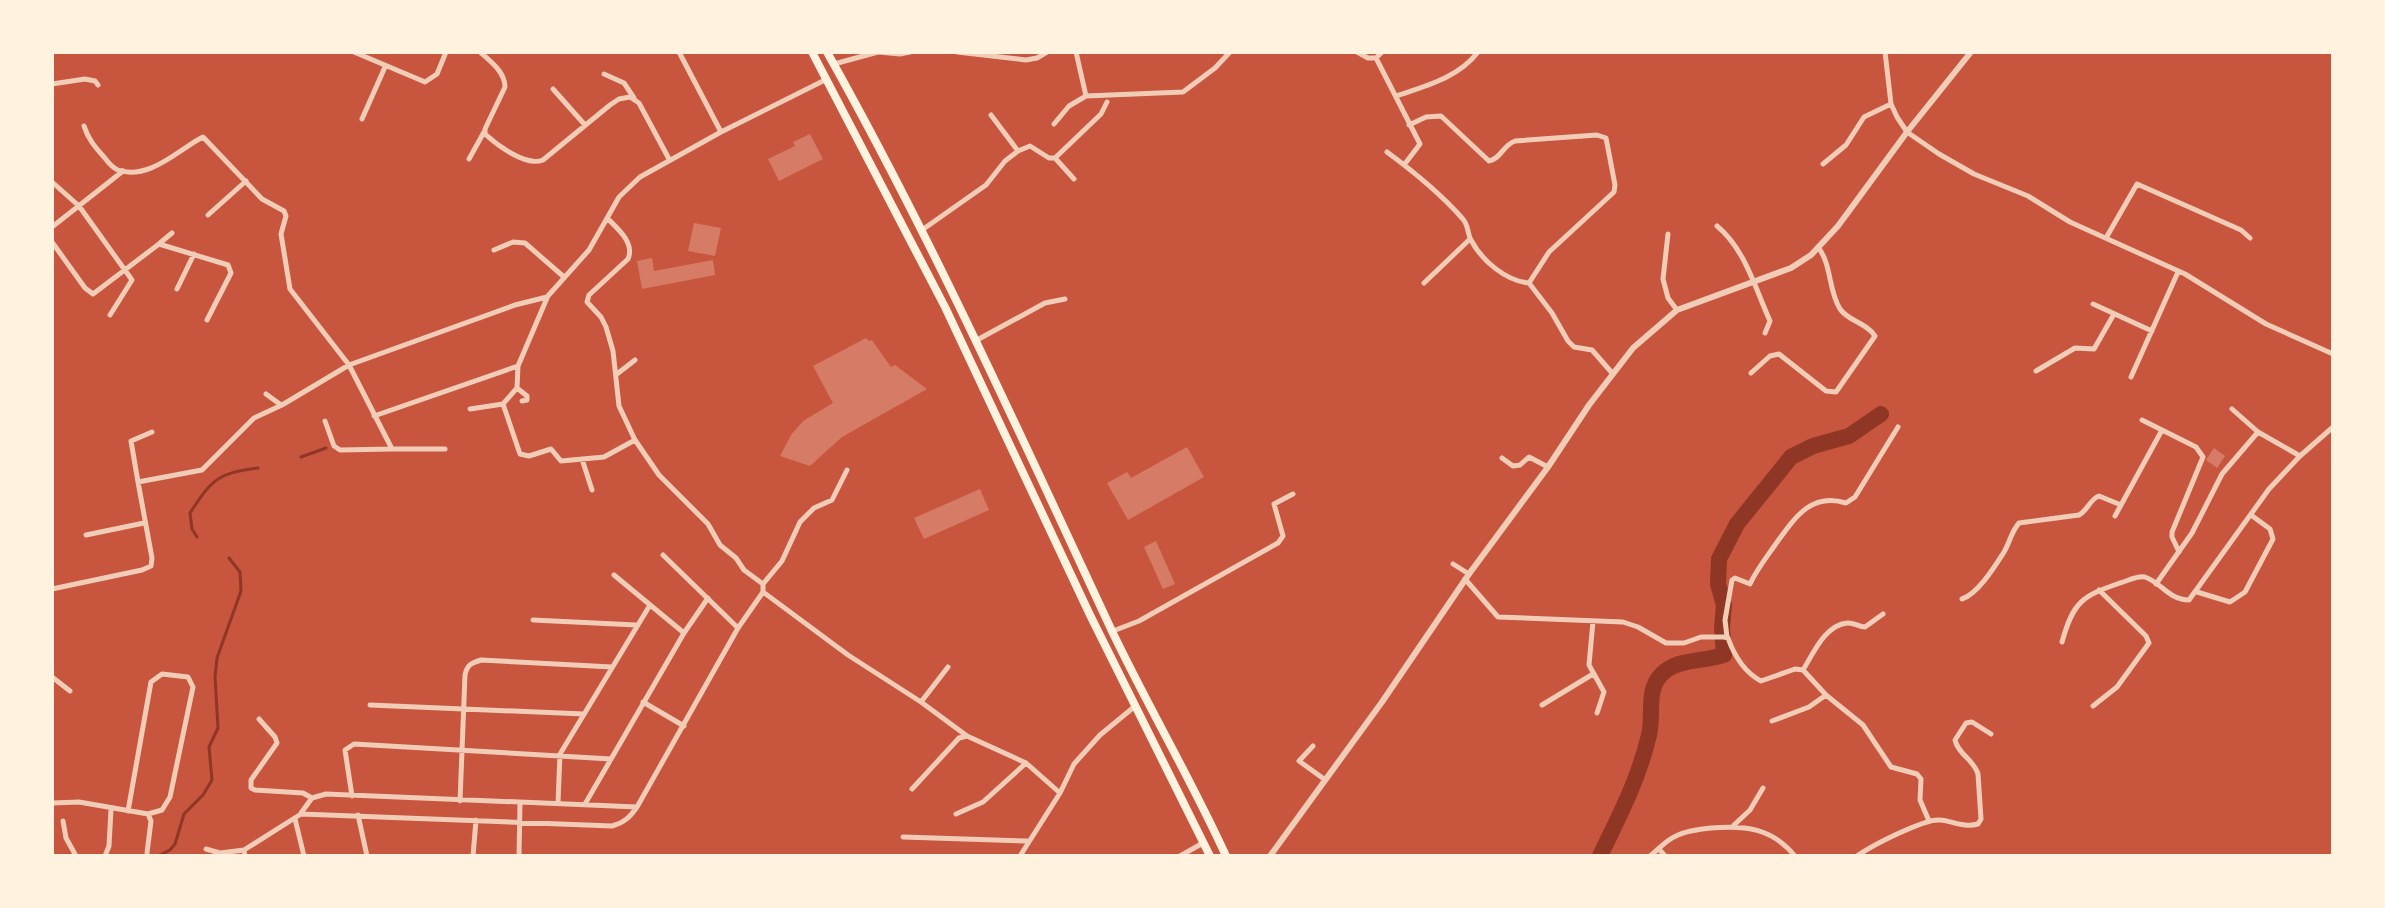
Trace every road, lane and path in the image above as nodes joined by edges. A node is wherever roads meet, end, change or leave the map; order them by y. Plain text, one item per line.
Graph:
1 (354, 52) edge
2 (446, 52) edge
3 (480, 52) edge
4 (679, 52) edge
5 (812, 52) edge
6 (827, 52) edge
7 (910, 52) edge
8 (957, 52) edge
9 (1047, 52) edge
10 (1076, 52) edge
11 (1230, 52) edge
12 (1357, 52) edge
13 (1382, 52) edge
14 (1478, 52) edge
15 (1885, 52) edge
16 (1971, 52) edge
17 (1376, 58) junction
18 (834, 64) junction
19 (385, 67) junction
20 (604, 74) dead end
21 (827, 79) junction
22 (52, 84) edge
23 (98, 85) dead end
24 (553, 89) dead end
25 (1086, 96) junction
26 (1396, 96) junction
27 (634, 98) junction
28 (1107, 102) dead end
29 (1891, 104) junction
30 (991, 115) dead end
31 (362, 119) dead end
32 (1054, 124) dead end
33 (585, 125) junction
34 (1409, 125) junction
35 (84, 126) dead end
36 (484, 131) junction
37 (721, 132) junction
38 (1907, 132) junction
39 (1018, 151) junction
40 (1387, 152) dead end
41 (1055, 158) junction
42 (469, 159) dead end
43 (669, 159) junction
44 (1823, 164) dead end
45 (1404, 165) junction
46 (123, 171) junction
47 (1074, 179) dead end
48 (246, 181) junction
49 (52, 182) edge
50 (79, 206) junction
51 (208, 215) dead end
52 (607, 218) junction
53 (1717, 226) dead end
54 (52, 227) edge
55 (922, 230) junction
56 (172, 233) dead end
57 (1668, 234) dead end
58 (2106, 238) junction
59 (2250, 238) dead end
60 (1470, 239) junction
61 (52, 242) edge
62 (159, 244) junction
63 (1818, 247) junction
64 (494, 250) dead end
65 (194, 254) junction
66 (124, 268) junction
67 (2178, 272) junction
68 (564, 277) junction
69 (1752, 281) junction
70 (1424, 283) dead end
71 (1529, 283) junction
72 (177, 289) dead end
73 (547, 297) junction
74 (1065, 299) dead end
75 (2093, 304) dead end
76 (1677, 310) junction
77 (2114, 314) junction
78 (110, 315) dead end
79 (207, 320) dead end
80 (2152, 331) junction
81 (1765, 333) dead end
82 (977, 340) junction
83 (983, 353) junction
84 (2333, 354) edge
85 (969, 359) junction
86 (635, 360) dead end
87 (349, 365) junction
88 (518, 366) junction
89 (2036, 371) dead end
90 (1751, 373) dead end
91 (1613, 374) junction
92 (616, 375) junction
93 (2131, 377) dead end
94 (517, 388) junction
95 (266, 394) dead end
96 (522, 401) dead end
97 (503, 404) junction
98 (282, 405) junction
99 (470, 409) dead end
100 (2232, 409) dead end
101 (374, 416) junction
102 (2142, 420) dead end
103 (325, 421) dead end
104 (1898, 427) dead end
105 (2333, 427) edge
106 (2162, 430) junction
107 (152, 432) dead end
108 (2258, 432) junction
109 (635, 440) junction
110 (392, 449) junction
111 (445, 449) dead end
112 (2300, 456) junction
113 (1502, 458) dead end
114 (582, 459) junction
115 (1548, 467) junction
116 (847, 470) dead end
117 (138, 482) junction
118 (592, 490) dead end
119 (1293, 494) dead end
120 (2121, 505) junction
121 (2251, 515) junction
122 (2115, 516) dead end
123 (144, 523) junction
124 (86, 535) dead end
125 (2179, 553) junction
126 (663, 555) dead end
127 (1453, 564) dead end
128 (614, 575) dead end
129 (1467, 576) junction
130 (763, 584) junction
131 (2156, 584) junction
132 (52, 589) edge
133 (2099, 590) junction
134 (763, 592) junction
135 (2197, 592) junction
136 (708, 598) junction
137 (1962, 599) dead end
138 (650, 605) junction
139 (1883, 614) dead end
140 (533, 620) dead end
141 (1593, 621) junction
142 (636, 625) junction
143 (738, 628) junction
144 (1113, 631) junction
145 (684, 633) junction
146 (1724, 637) junction
147 (2062, 642) dead end
148 (612, 667) junction
149 (948, 667) dead end
150 (1803, 670) junction
151 (1593, 674) junction
152 (52, 677) edge
153 (70, 691) dead end
154 (1826, 695) junction
155 (643, 702) junction
156 (921, 702) junction
157 (370, 705) dead end
158 (1542, 705) dead end
159 (2093, 706) dead end
160 (1134, 707) junction
161 (465, 709) junction
162 (1597, 713) dead end
163 (584, 714) junction
164 (259, 719) dead end
165 (1772, 721) dead end
166 (684, 726) junction
167 (1991, 734) dead end
168 (967, 736) junction
169 (1313, 746) dead end
170 (462, 751) junction
171 (560, 754) junction
172 (611, 759) junction
173 (1026, 763) junction
174 (1324, 779) junction
175 (1763, 788) dead end
176 (912, 789) dead end
177 (1060, 793) junction
178 (352, 796) junction
179 (312, 798) junction
180 (460, 801) junction
181 (52, 803) edge
182 (520, 803) junction
183 (558, 803) junction
184 (585, 804) junction
185 (637, 807) junction
186 (111, 809) junction
187 (128, 811) junction
188 (148, 814) junction
189 (301, 814) junction
190 (956, 814) dead end
191 (358, 815) junction
192 (295, 819) junction
193 (476, 820) junction
194 (63, 821) dead end
195 (1929, 821) junction
196 (518, 822) junction
197 (1733, 826) junction
198 (903, 837) dead end
199 (1027, 841) junction
200 (1203, 843) junction
201 (206, 849) dead end
202 (1659, 849) junction
203 (147, 853) dead end
204 (244, 853) edge
205 (76, 856) edge
206 (105, 856) edge
207 (304, 856) edge
208 (367, 856) edge
209 (473, 856) edge
210 (519, 856) edge
211 (1020, 856) edge
212 (1180, 856) edge
213 (1210, 856) edge
214 (1226, 856) edge
215 (1270, 856) edge
216 (1650, 856) edge
217 (1665, 856) edge
218 (1795, 856) edge
219 (1857, 856) edge

1 - 19 street
2 - 19 street
3 - 36 street
4 - 37 street
5 - 21 highway
6 - 18 highway
7 - 18 street
8 - 9 street
10 - 25 street
11 - 25 street
12 - 17 street
13 - 17 street
14 - 26 street
15 - 29 street
16 - 38 street
17 - 26 street
18 - 55 highway
19 - 31 street
20 - 27 street
21 - 37 street
21 - 85 highway
22 - 23 street
24 - 33 street
25 - 32 street
26 - 34 street
27 - 33 street
27 - 43 street
28 - 41 street
29 - 38 street
29 - 44 street
30 - 39 street
33 - 36 street
34 - 45 street
34 - 71 street
35 - 46 street
36 - 42 street
37 - 43 street
38 - 58 street
38 - 63 street
39 - 41 street
39 - 55 street
40 - 45 street
41 - 47 street
43 - 52 street
45 - 60 street
46 - 48 street
46 - 50 street
48 - 51 street
48 - 87 street
49 - 50 street
50 - 54 street
50 - 66 street
52 - 68 street
52 - 92 street
53 - 69 street
55 - 82 highway
56 - 62 street
57 - 76 street
58 - 59 street
58 - 67 street
60 - 70 street
60 - 71 street
61 - 66 street
62 - 65 street
62 - 66 street
63 - 69 street
63 - 90 street
64 - 68 street
65 - 72 street
65 - 79 street
66 - 78 street
67 - 80 street
67 - 84 street
68 - 73 street
69 - 76 street
69 - 81 street
71 - 91 street
73 - 87 street
73 - 88 street
74 - 82 street
75 - 77 street
76 - 91 street
77 - 80 street
77 - 89 street
80 - 93 street
82 - 83 highway
83 - 85 highway
83 - 144 highway
85 - 160 highway
86 - 92 street
87 - 98 street
87 - 101 street
88 - 94 street
88 - 101 street
91 - 115 street
92 - 109 street
94 - 96 street
94 - 97 street
95 - 98 street
97 - 99 street
97 - 114 street
98 - 117 street
100 - 108 street
101 - 110 street
102 - 106 street
103 - 110 street
104 - 146 street
105 - 112 street
106 - 120 street
106 - 125 street
107 - 117 street
108 - 112 street
108 - 125 street
109 - 114 street
109 - 130 street
110 - 111 street
112 - 121 street
113 - 115 street
114 - 118 street
115 - 129 street
116 - 130 street
117 - 123 street
119 - 144 street
120 - 122 street
120 - 137 street
121 - 135 street
121 - 135 street
123 - 124 street
123 - 132 street
125 - 131 street
126 - 136 street
127 - 129 street
128 - 138 street
129 - 141 street
129 - 174 street
130 - 134 street
131 - 133 street
131 - 135 street
133 - 147 street
133 - 159 street
134 - 143 street
134 - 156 street
136 - 143 street
136 - 145 street
138 - 142 street
138 - 145 street
139 - 150 street
140 - 142 street
141 - 146 street
141 - 151 street
142 - 148 street
143 - 166 street
144 - 214 highway
145 - 155 street
146 - 150 street
148 - 161 street
148 - 163 street
149 - 156 street
150 - 154 street
151 - 158 street
151 - 162 street
152 - 153 street
154 - 165 street
154 - 195 street
155 - 166 street
155 - 172 street
156 - 168 street
157 - 161 street
160 - 177 street
160 - 200 highway
161 - 163 street
161 - 170 street
163 - 171 street
164 - 179 street
166 - 185 street
167 - 195 street
168 - 173 street
168 - 176 street
169 - 174 street
170 - 171 street
170 - 178 street
170 - 180 street
171 - 172 street
171 - 183 street
172 - 184 street
173 - 177 street
173 - 190 street
174 - 215 street
175 - 197 street
177 - 199 street
178 - 179 street
178 - 180 street
179 - 189 street
180 - 182 street
181 - 186 street
182 - 183 street
182 - 196 street
183 - 184 street
184 - 185 street
185 - 196 street
186 - 187 street
186 - 206 street
187 - 188 street
187 - 188 street
188 - 203 street
189 - 191 street
189 - 192 street
191 - 193 street
191 - 208 street
192 - 204 street
192 - 207 street
193 - 196 street
193 - 209 street
194 - 205 street
195 - 219 street
196 - 210 street
197 - 202 street
197 - 218 street
198 - 199 street
199 - 211 street
200 - 212 street
200 - 213 highway
201 - 204 street
202 - 216 street
202 - 217 street

